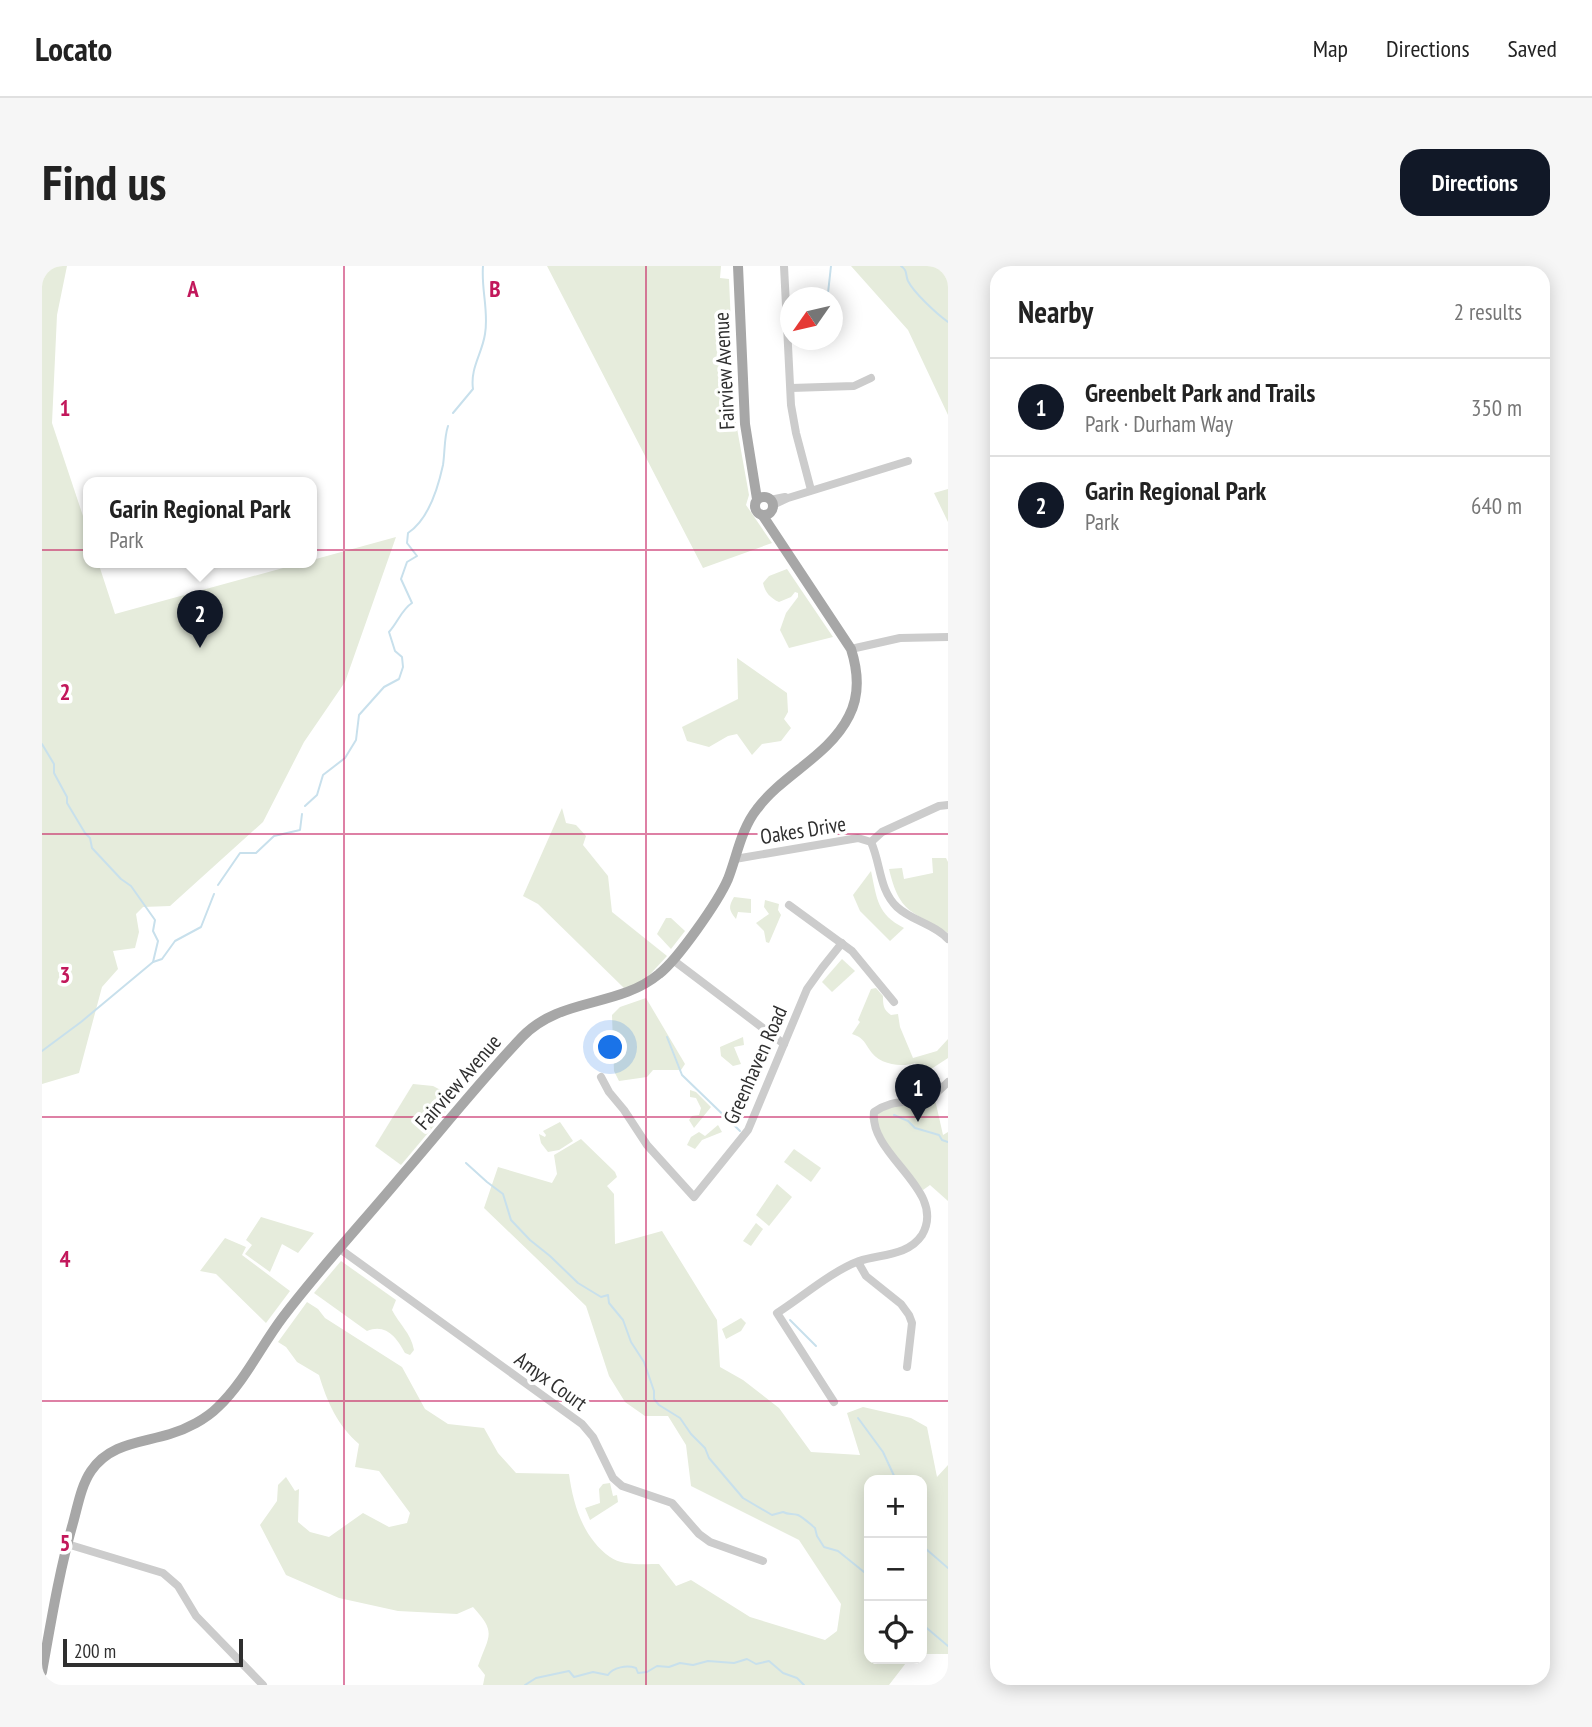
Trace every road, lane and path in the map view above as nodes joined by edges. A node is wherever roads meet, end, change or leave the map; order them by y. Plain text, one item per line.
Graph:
1 (738, 266) edge
2 (784, 266) edge
3 (872, 378) dead end
4 (791, 388) junction
5 (908, 461) dead end
6 (811, 490) junction
7 (766, 505) junction
8 (948, 637) edge
9 (851, 649) junction
10 (948, 805) edge
11 (871, 842) junction
12 (735, 859) junction
13 (789, 905) dead end
14 (948, 939) edge
15 (842, 943) junction
16 (673, 960) junction
17 (894, 1002) dead end
18 (784, 1044) junction
19 (601, 1077) dead end
20 (948, 1082) edge
21 (340, 1249) junction
22 (858, 1262) junction
23 (907, 1367) dead end
24 (834, 1402) dead end
25 (67, 1544) junction
26 (764, 1561) dead end
27 (42, 1672) edge
28 (262, 1685) edge

1 - 7 main road, Fairview Avenue
2 - 4 street
3 - 4 street
4 - 6 street
5 - 6 street
6 - 7 street
7 - 9 main road, Fairview Avenue
8 - 9 street
9 - 12 main road, Fairview Avenue
10 - 11 street
11 - 12 street, Oakes Drive
11 - 14 street, Oakes Drive
12 - 16 main road, Fairview Avenue
13 - 15 street
15 - 17 street
15 - 18 street, Greenhaven Road
16 - 18 street
16 - 21 main road, Fairview Avenue
18 - 19 street, Greenhaven Road
20 - 22 street
21 - 25 main road, Fairview Avenue
21 - 26 street, Amyx Court
22 - 23 street
22 - 24 street
25 - 27 main road, Fairview Avenue
25 - 28 street

